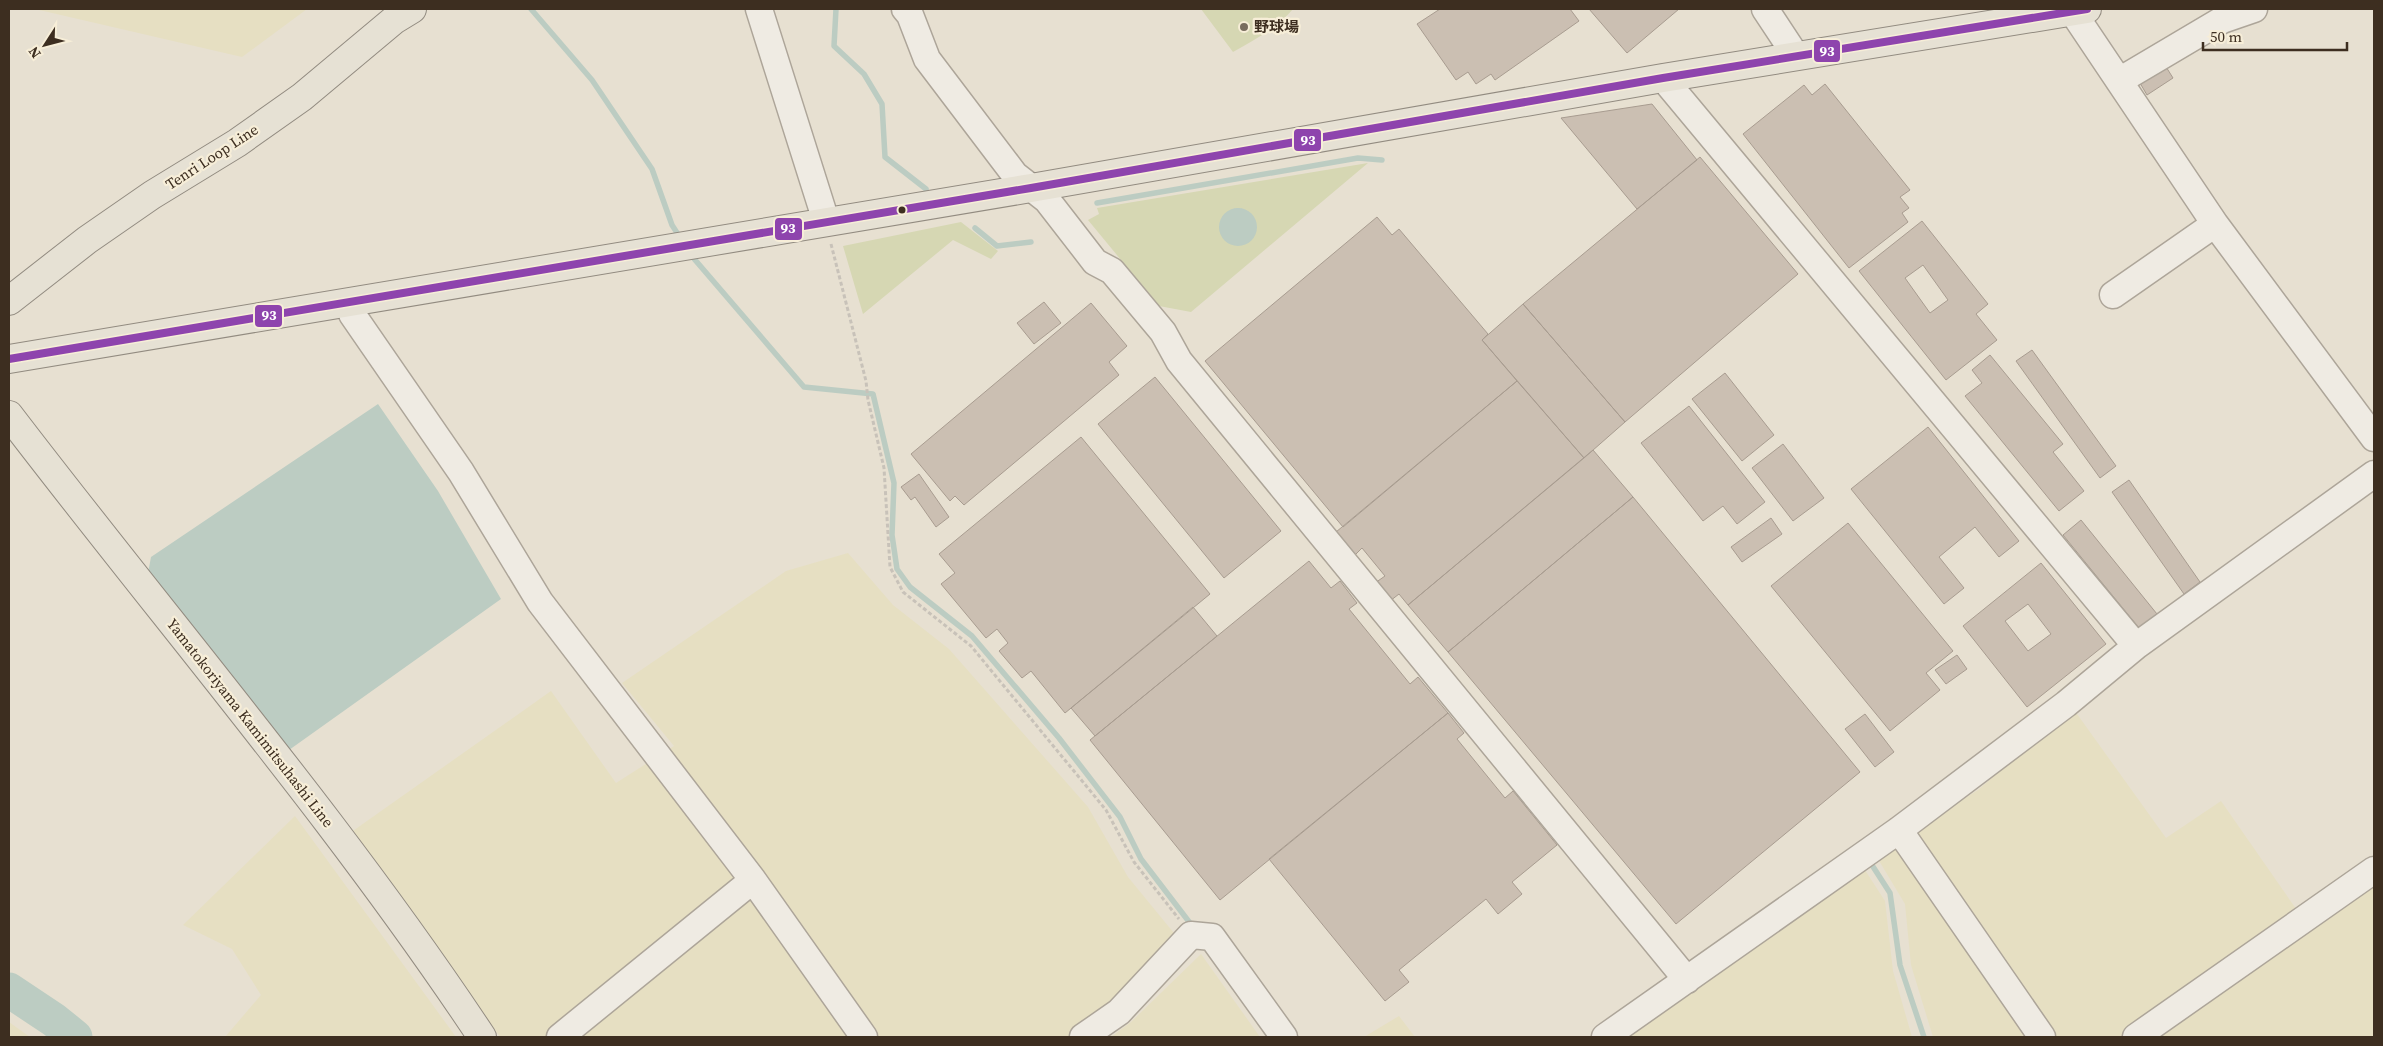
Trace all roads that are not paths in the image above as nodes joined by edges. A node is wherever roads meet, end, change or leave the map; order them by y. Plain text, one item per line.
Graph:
1 (412, 9) edge
2 (759, 9) edge
3 (905, 9) edge
4 (1765, 9) edge
5 (2254, 9) edge
6 (2079, 10) edge
7 (1796, 56) junction
8 (1663, 78) junction
9 (2120, 81) junction
10 (1031, 188) junction
11 (826, 221) junction
12 (2215, 224) junction
13 (2113, 295) dead end
14 (9, 301) edge
15 (350, 303) junction
16 (9, 359) edge
17 (9, 415) edge
18 (2374, 438) edge
19 (2374, 474) edge
20 (2136, 646) junction
21 (1899, 830) junction
22 (2374, 870) edge
23 (753, 880) junction
24 (1687, 980) junction
25 (482, 1037) edge
26 (560, 1037) edge
27 (864, 1037) edge
28 (1082, 1037) edge
29 (1284, 1037) edge
30 (1605, 1037) edge
31 (2042, 1037) edge
32 (2136, 1037) edge

1 - 14 main road, Tenri Loop Line
2 - 11 street
3 - 10 street
4 - 7 street
5 - 9 street
6 - 7 main road
6 - 9 street
7 - 8 main road
8 - 10 main road
8 - 20 street
9 - 12 street
10 - 11 main road
10 - 24 street
11 - 15 main road
12 - 13 street
12 - 18 street
15 - 16 main road
15 - 23 street
17 - 25 main road, Yamatokoriyama Kamimitsuhashi Line
19 - 20 street
20 - 21 street
21 - 24 street
21 - 31 street
22 - 32 street
23 - 26 street
23 - 27 street
24 - 30 street
28 - 29 street

